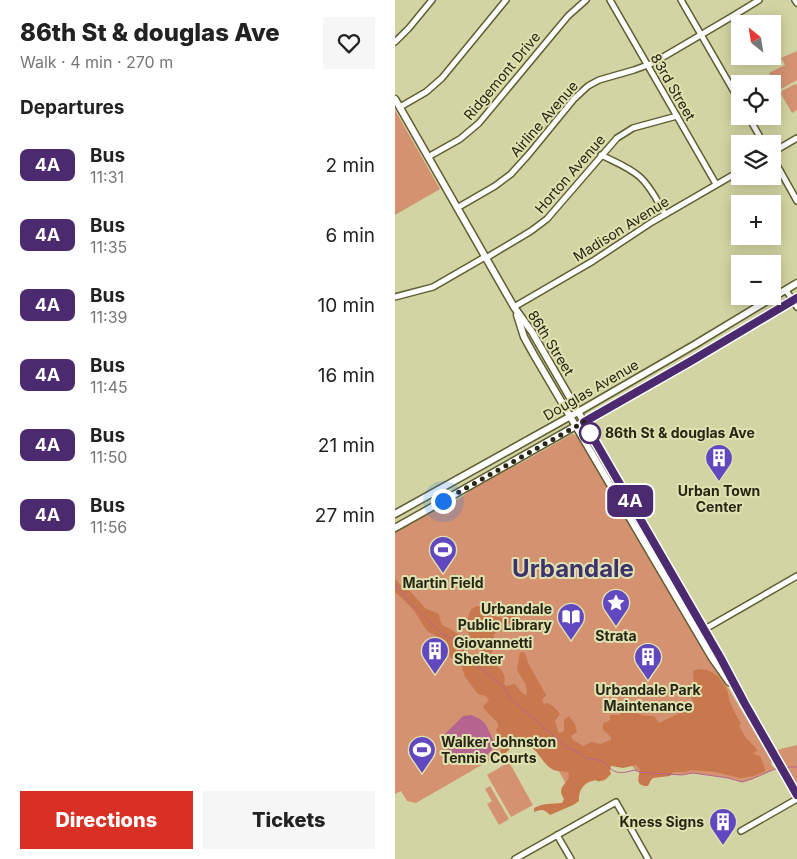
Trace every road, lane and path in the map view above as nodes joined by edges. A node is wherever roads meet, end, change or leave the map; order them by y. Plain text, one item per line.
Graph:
1 (432, 0) edge
2 (506, 0) edge
3 (586, 0) edge
4 (610, 0) edge
5 (681, 0) edge
6 (759, 0) edge
7 (701, 35) junction
8 (395, 42) edge
9 (648, 65) junction
10 (731, 87) edge
11 (395, 100) edge
12 (400, 108) junction
13 (677, 116) junction
14 (797, 138) edge
15 (781, 147) edge
16 (601, 155) junction
17 (428, 157) junction
18 (781, 172) edge
19 (731, 176) edge
20 (716, 184) junction
21 (797, 201) edge
22 (457, 208) junction
23 (665, 214) junction
24 (485, 257) junction
25 (797, 283) edge
26 (787, 290) junction
27 (395, 297) edge
28 (795, 299) edge
29 (514, 307) junction
30 (797, 307) edge
31 (710, 335) junction
32 (691, 361) junction
33 (578, 412) junction
34 (570, 417) junction
35 (584, 422) junction
36 (576, 427) junction
37 (395, 514) edge
38 (395, 528) edge
39 (797, 576) edge
40 (705, 629) junction
41 (745, 704) junction
42 (797, 795) edge
43 (797, 799) edge
44 (741, 832) dead end
45 (557, 835) junction
46 (515, 859) edge
47 (571, 859) edge
48 (648, 859) edge

1 - 8 street
2 - 12 street
3 - 17 street, Ridgemont Drive
4 - 9 street, 83rd Street
5 - 7 street
6 - 7 street, Airline Avenue
7 - 9 street, Airline Avenue
7 - 10 street
9 - 13 street, 83rd Street
9 - 22 street, Airline Avenue
11 - 12 main road, 86th Street
12 - 17 main road, 86th Street
13 - 16 street, Horton Avenue
13 - 20 street, 83rd Street
14 - 15 street
16 - 23 street
16 - 24 street, Horton Avenue
17 - 22 main road, 86th Street
18 - 21 street
19 - 20 street, Madison Avenue
20 - 23 street, Madison Avenue
22 - 24 main road, 86th Street
23 - 29 street, Madison Avenue
24 - 27 street, Horton Avenue
24 - 29 main road, 86th Street
25 - 26 main road, Douglas Avenue
26 - 28 street
26 - 31 main road, Douglas Avenue
28 - 30 street
28 - 32 main road, Douglas Avenue
29 - 33 main road, 86th Street
29 - 34 main road, 86th Street
31 - 32 main road
31 - 33 main road, Douglas Avenue
32 - 35 main road, Douglas Avenue
33 - 34 main road, Douglas Avenue
33 - 35 main road, 86th Street
34 - 36 main road, 86th Street
34 - 37 main road, Douglas Avenue
35 - 36 main road, Douglas Avenue
35 - 40 main road, 86th Street
36 - 38 main road, Douglas Avenue
36 - 41 main road, 86th Street
39 - 40 street
40 - 41 main road, 86th Street
41 - 42 main road, 86th Street
43 - 44 street
45 - 46 street
45 - 47 street
45 - 48 street

